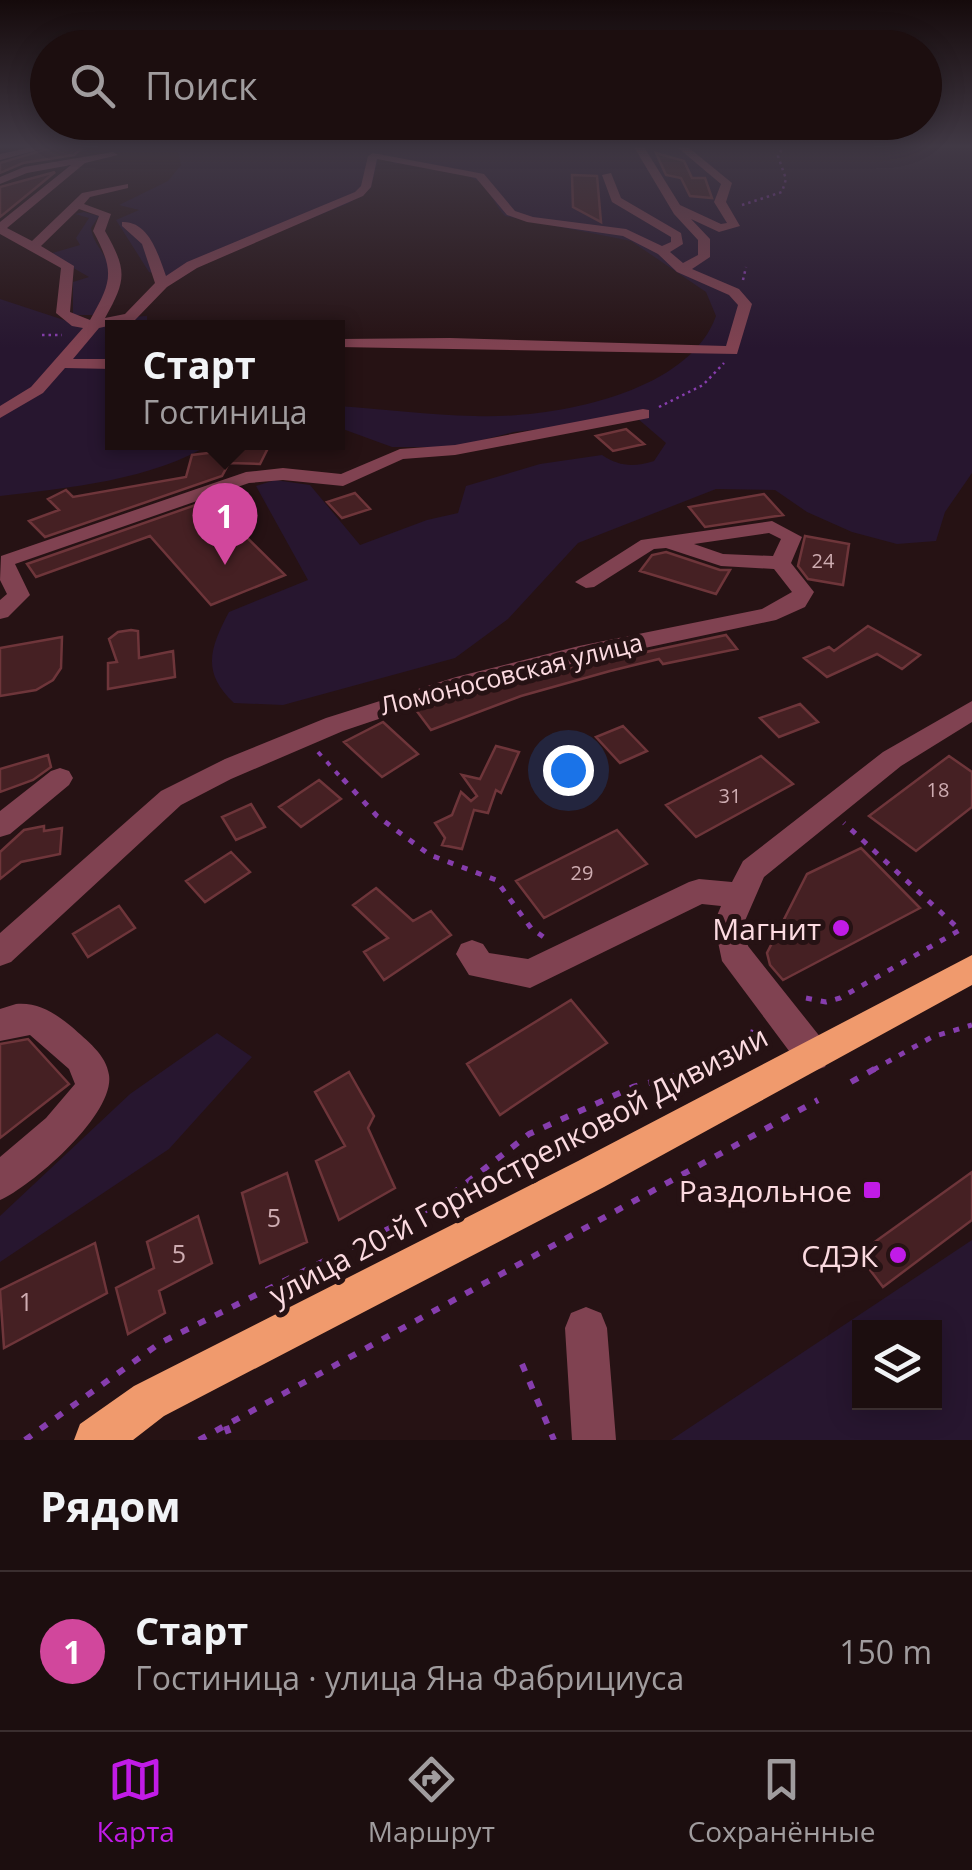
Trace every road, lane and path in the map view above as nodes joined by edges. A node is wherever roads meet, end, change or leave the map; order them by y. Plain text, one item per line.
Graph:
1 (22, 214) edge
2 (67, 214) edge
3 (105, 214) edge
4 (311, 214) edge
5 (515, 214) edge
6 (640, 214) edge
7 (682, 214) edge
8 (692, 214) edge
9 (728, 214) edge
10 (126, 224) dead end
11 (2, 232) edge
12 (33, 247) junction
13 (662, 251) junction
14 (682, 269) junction
15 (162, 284) junction
16 (114, 320) edge
17 (105, 322) edge
18 (94, 325) junction
19 (42, 335) dead end
20 (64, 335) dead end
21 (345, 343) edge
22 (732, 351) junction
23 (63, 364) junction
24 (105, 364) edge
25 (0, 413) edge
26 (643, 414) joint
27 (668, 541) junction
28 (780, 563) junction
29 (586, 582) dead end
30 (0, 612) edge
31 (972, 710) edge
32 (304, 736) junction
33 (60, 778) dead end
34 (0, 826) edge
35 (858, 836) dead end
36 (741, 896) junction
37 (532, 928) dead end
38 (0, 952) edge
39 (472, 954) dead end
40 (972, 969) edge
41 (793, 994) dead end
42 (0, 1026) edge
43 (972, 1026) edge
44 (740, 1054) dead end
45 (813, 1055) junction
46 (852, 1082) dead end
47 (818, 1100) dead end
48 (0, 1180) edge
49 (586, 1328) dead end
50 (522, 1364) dead end
51 (226, 1426) junction
52 (25, 1440) edge
53 (96, 1440) edge
54 (199, 1440) edge
55 (231, 1440) edge
56 (554, 1440) edge
57 (594, 1440) edge

1 - 11 street
2 - 12 street
3 - 18 street
4 - 15 street
5 - 13 street
6 - 13 street
7 - 14 street
8 - 9 street
10 - 15 street
11 - 12 street
12 - 18 street
13 - 14 street
14 - 22 street
15 - 16 street
17 - 18 street
18 - 23 street
19 - 20 path
21 - 22 street
22 - 26 path
23 - 24 street
23 - 25 street
26 - 30 street
27 - 28 street
27 - 28 street, Ломоносовская улица
27 - 29 street, Ломоносовская улица
28 - 32 street, Ломоносовская улица
31 - 36 street, улица 20-й Горнострелковой Дивизии
32 - 37 path
32 - 38 street, Ломоносовская улица
33 - 34 street
35 - 41 path
36 - 39 street
36 - 45 street, улица 20-й Горнострелковой Дивизии
40 - 45 main road
42 - 48 street
43 - 46 path
44 - 52 path
45 - 53 main road, улица 20-й Горнострелковой Дивизии
47 - 51 path
49 - 57 street
50 - 56 path
51 - 54 path
51 - 55 path

